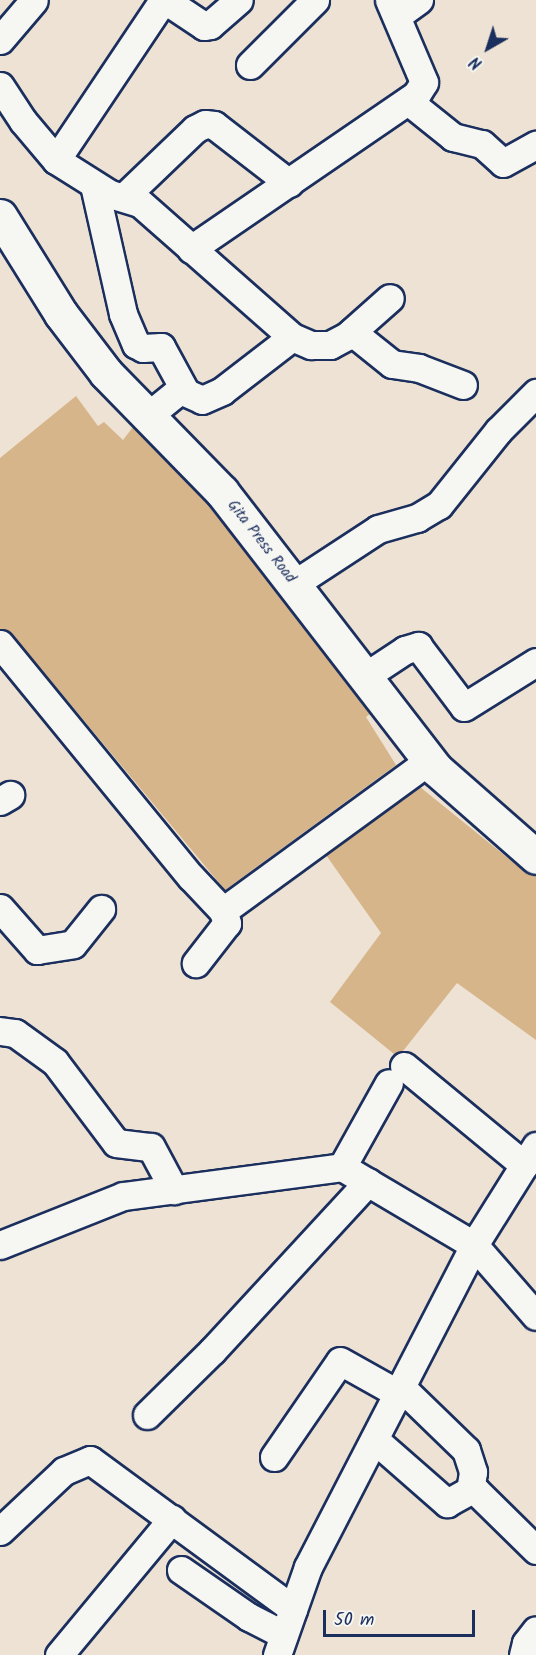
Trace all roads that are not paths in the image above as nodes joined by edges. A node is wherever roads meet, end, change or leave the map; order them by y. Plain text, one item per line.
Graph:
1 (34, 0) edge
2 (164, 0) edge
3 (238, 0) edge
4 (315, 0) edge
5 (402, 5) edge
6 (0, 39) edge
7 (250, 65) dead end
8 (0, 86) edge
9 (408, 101) junction
10 (536, 145) edge
11 (56, 160) junction
12 (87, 181) junction
13 (290, 183) junction
14 (124, 197) junction
15 (0, 216) edge
16 (191, 249) junction
17 (390, 298) dead end
18 (352, 332) junction
19 (292, 338) junction
20 (463, 385) dead end
21 (185, 391) junction
22 (536, 393) edge
23 (149, 416) junction
24 (294, 584) junction
25 (0, 644) edge
26 (536, 662) edge
27 (364, 677) junction
28 (430, 760) junction
29 (536, 856) edge
30 (0, 908) edge
31 (101, 909) dead end
32 (223, 910) junction
33 (196, 963) dead end
34 (0, 1031) edge
35 (530, 1156) edge
36 (342, 1167) junction
37 (368, 1182) junction
38 (174, 1190) junction
39 (0, 1245) edge
40 (474, 1245) junction
41 (536, 1316) edge
42 (400, 1391) junction
43 (147, 1415) dead end
44 (375, 1440) junction
45 (274, 1457) dead end
46 (470, 1490) junction
47 (172, 1519) junction
48 (0, 1531) edge
49 (536, 1550) edge
50 (181, 1570) dead end
51 (293, 1610) junction
52 (536, 1630) edge
53 (280, 1645) edge
54 (58, 1655) edge
55 (523, 1655) edge

1 - 6 street
2 - 3 street
2 - 11 street
4 - 7 street
5 - 9 street
8 - 11 street
9 - 10 street
9 - 13 street
11 - 12 street
12 - 14 street
12 - 21 street
13 - 14 street
13 - 16 street
14 - 16 street
15 - 23 main road, Gita Press Road
16 - 19 street
17 - 18 street
18 - 19 street
18 - 20 street
19 - 21 street
21 - 23 street
22 - 24 street
23 - 24 main road, Gita Press Road
24 - 27 main road, Gita Press Road
25 - 32 street
26 - 27 street
27 - 28 main road, Gita Press Road
28 - 29 main road, Gita Press Road
28 - 32 street
30 - 31 street
32 - 33 street
34 - 38 street
35 - 36 street
35 - 40 street
36 - 37 street
36 - 38 street
37 - 40 street
37 - 43 street
38 - 39 street
40 - 41 street
40 - 42 street
42 - 44 street
42 - 45 street
42 - 46 street
44 - 46 street
44 - 51 street
46 - 49 street
47 - 48 street
47 - 51 street
47 - 54 street
50 - 53 street
51 - 53 street
52 - 55 street

